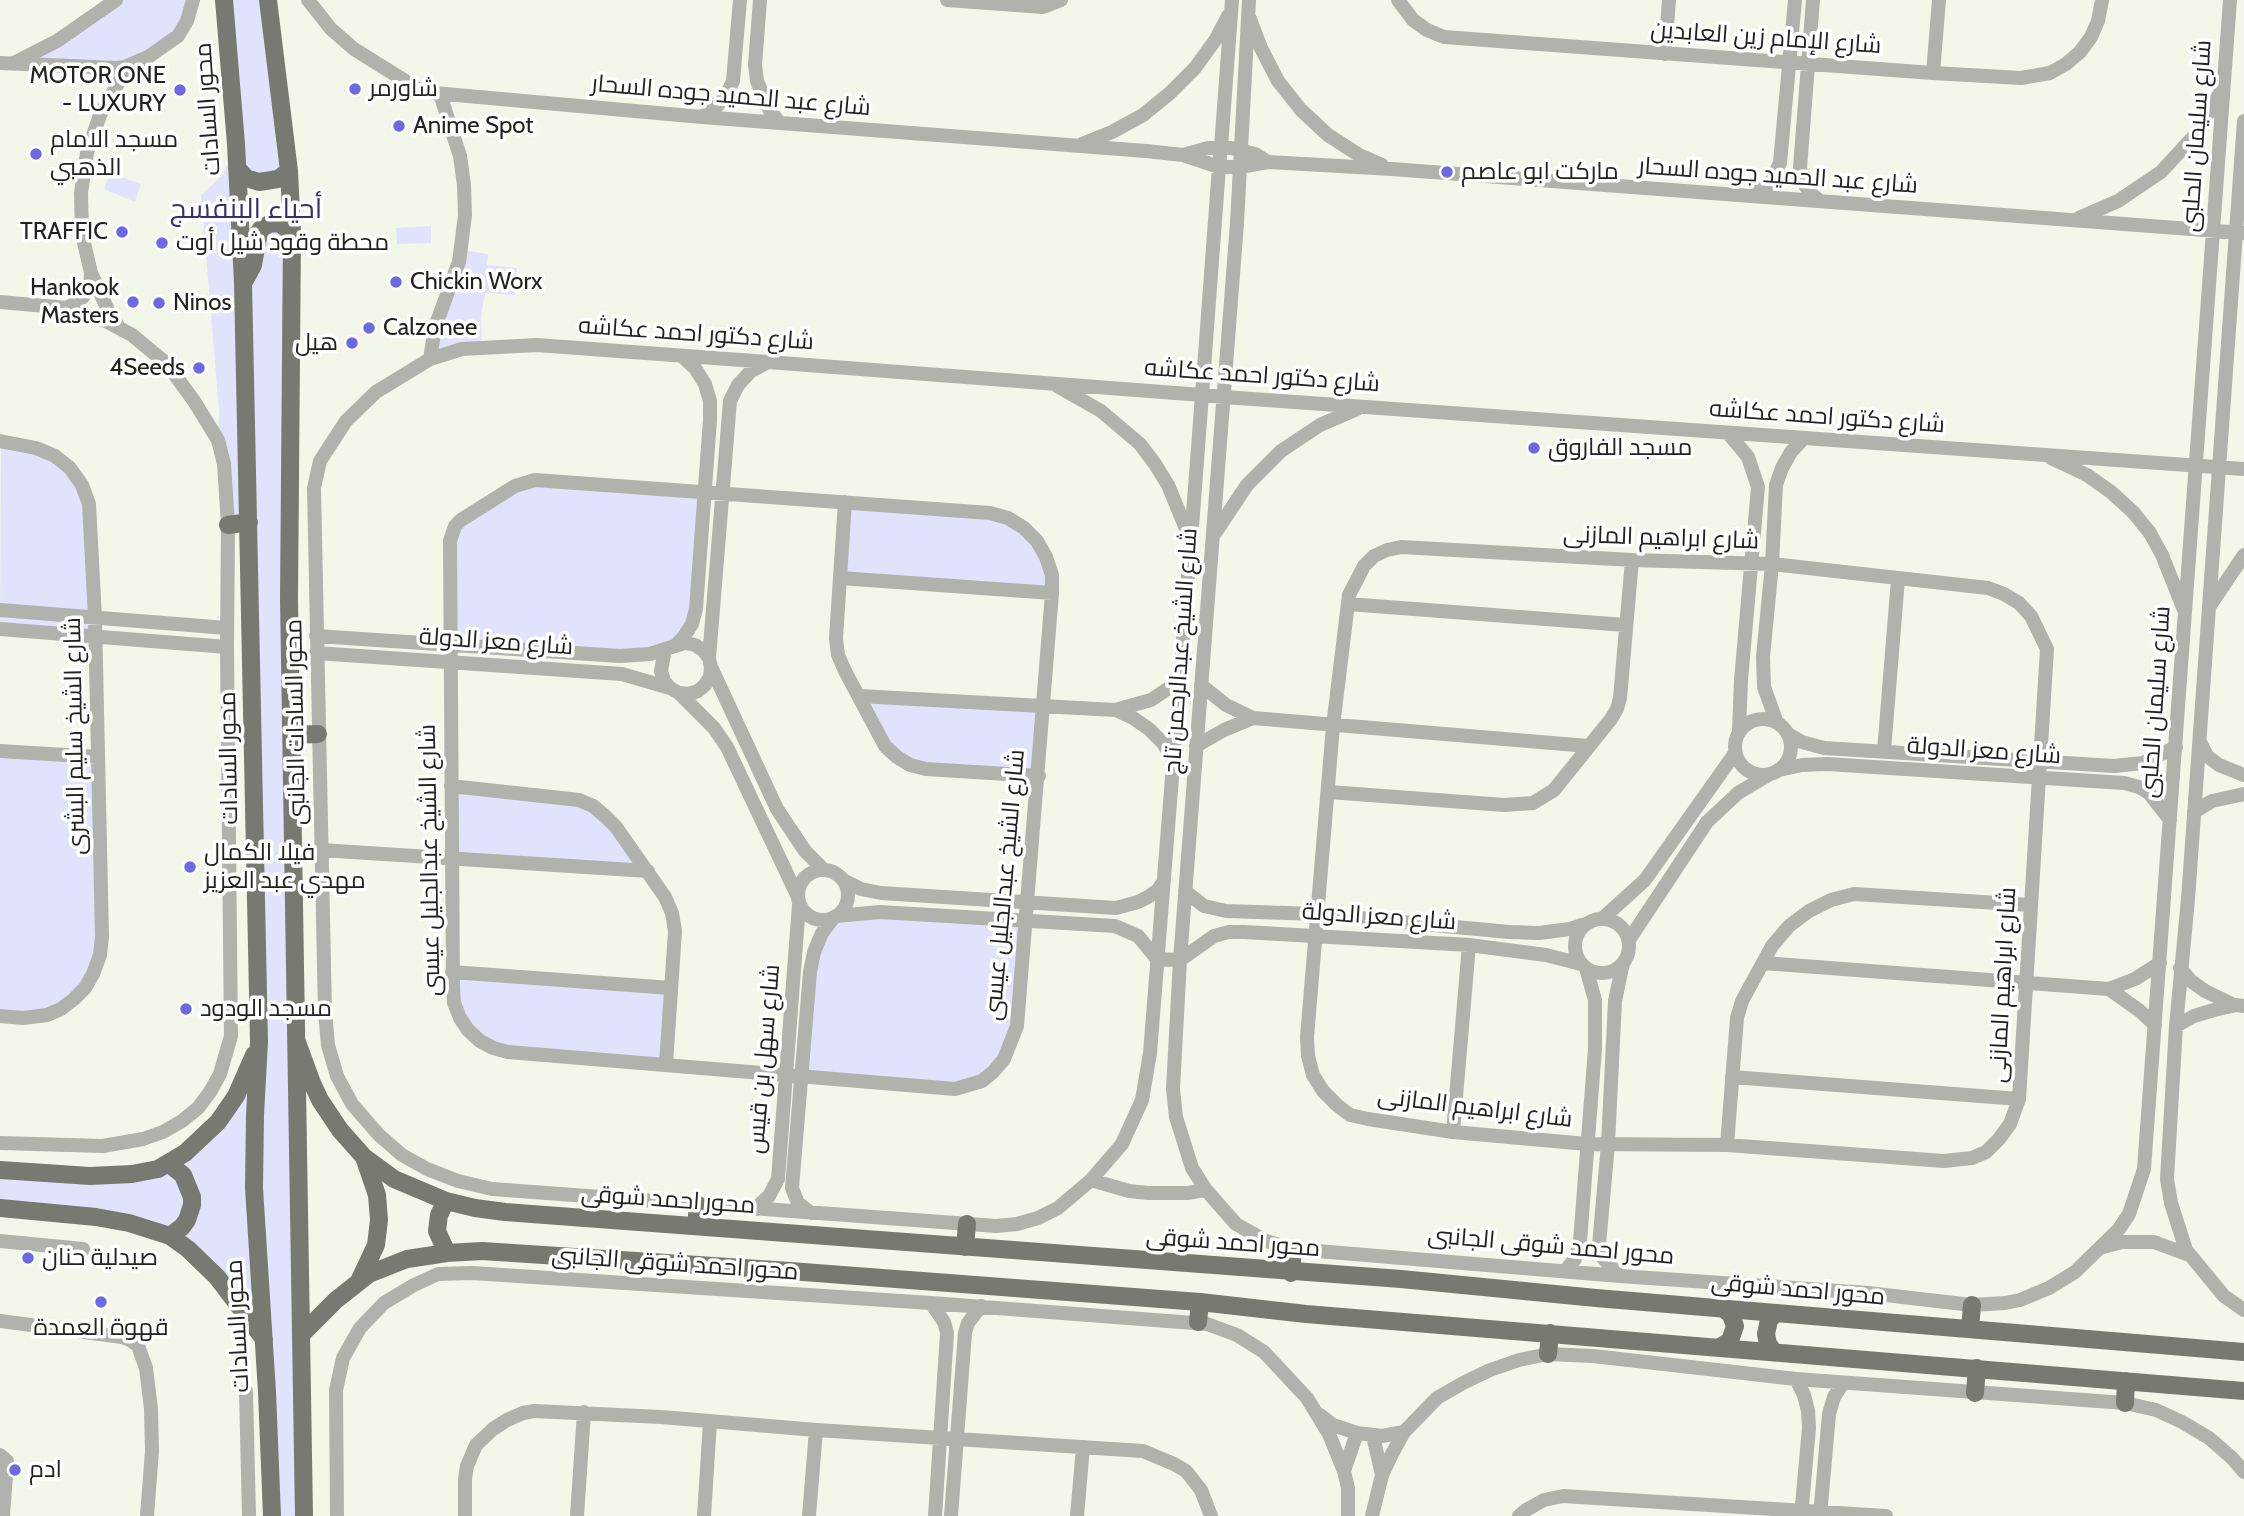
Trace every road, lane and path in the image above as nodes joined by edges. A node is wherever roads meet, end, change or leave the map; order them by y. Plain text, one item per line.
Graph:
1 (116, 0) edge
2 (193, 0) edge
3 (224, 0) edge
4 (268, 0) edge
5 (308, 0) edge
6 (740, 0) edge
7 (760, 0) edge
8 (947, 0) edge
9 (1061, 0) edge
10 (1398, 0) edge
11 (1669, 0) edge
12 (1795, 0) edge
13 (1812, 0) edge
14 (1939, 0) edge
15 (2102, 0) edge
16 (2230, 0) edge
17 (1232, 4) edge
18 (1249, 7) edge
19 (2228, 30) junction
20 (2244, 31) edge
21 (1665, 54) junction
22 (6, 63) edge
23 (1790, 63) junction
24 (133, 64) junction
25 (1808, 64) junction
26 (1933, 74) junction
27 (2222, 89) junction
28 (440, 94) junction
29 (702, 117) junction
30 (2244, 121) edge
31 (780, 123) junction
32 (1079, 145) junction
33 (1221, 147) junction
34 (1241, 149) junction
35 (1183, 155) junction
36 (1268, 162) junction
37 (1219, 167) junction
38 (1240, 167) junction
39 (237, 168) junction
40 (1392, 169) junction
41 (289, 171) junction
42 (1751, 196) junction
43 (1820, 201) junction
44 (2072, 220) junction
45 (2213, 231) junction
46 (292, 233) junction
47 (2240, 233) edge
48 (92, 273) junction
49 (243, 283) junction
50 (0, 302) edge
51 (68, 308) junction
52 (119, 327) junction
53 (682, 356) junction
54 (430, 359) junction
55 (768, 362) junction
56 (1053, 384) junction
57 (1202, 395) junction
58 (1224, 397) junction
59 (1363, 406) junction
60 (1728, 433) junction
61 (1804, 438) junction
62 (0, 441) edge
63 (0, 450) edge
64 (2043, 454) junction
65 (320, 461) joint
66 (2195, 466) junction
67 (2219, 468) junction
68 (2244, 469) edge
69 (705, 491) junction
70 (722, 492) junction
71 (845, 502) junction
72 (249, 522) junction
73 (228, 525) junction
74 (1213, 537) junction
75 (1191, 540) junction
76 (2244, 555) edge
77 (1632, 560) junction
78 (1751, 564) junction
79 (1772, 564) junction
80 (840, 578) junction
81 (1898, 579) junction
82 (1052, 593) junction
83 (1348, 604) junction
84 (2208, 608) junction
85 (0, 610) edge
86 (2186, 614) junction
87 (95, 618) junction
88 (1625, 625) junction
89 (227, 628) junction
90 (0, 629) edge
91 (316, 636) junction
92 (95, 637) junction
93 (450, 645) junction
94 (226, 647) junction
95 (670, 647) junction
96 (316, 653) junction
97 (450, 661) junction
98 (710, 663) junction
99 (2182, 669) junction
100 (2203, 671) junction
101 (1180, 677) junction
102 (1201, 685) junction
103 (675, 691) junction
104 (859, 696) junction
105 (1044, 708) junction
106 (1115, 710) junction
107 (1253, 718) junction
108 (1777, 723) junction
109 (1333, 726) junction
110 (1739, 730) junction
111 (318, 734) junction
112 (1788, 734) junction
113 (292, 735) junction
114 (2199, 741) junction
115 (1196, 746) junction
116 (1588, 746) junction
117 (2176, 747) junction
118 (0, 751) edge
119 (1884, 751) junction
120 (1735, 753) junction
121 (98, 757) junction
122 (1173, 760) junction
123 (2039, 761) junction
124 (1775, 772) junction
125 (2244, 775) edge
126 (1039, 776) junction
127 (2039, 777) junction
128 (451, 786) junction
129 (1329, 792) junction
130 (2244, 794) edge
131 (2194, 812) junction
132 (2170, 820) junction
133 (321, 850) junction
134 (451, 858) junction
135 (822, 869) junction
136 (648, 871) junction
137 (843, 880) junction
138 (1164, 881) junction
139 (1185, 891) junction
140 (2165, 897) junction
141 (2188, 899) junction
142 (798, 901) junction
143 (1028, 901) junction
144 (2030, 905) junction
145 (1317, 914) junction
146 (835, 916) junction
147 (1603, 918) junction
148 (1026, 920) junction
149 (1582, 926) junction
150 (1316, 935) junction
151 (1629, 940) junction
152 (1469, 945) junction
153 (1157, 958) junction
154 (1180, 960) junction
155 (1623, 963) junction
156 (1763, 963) junction
157 (2160, 964) junction
158 (1583, 966) junction
159 (2180, 968) junction
160 (452, 972) junction
161 (2025, 981) junction
162 (671, 988) junction
163 (2109, 989) junction
164 (2240, 1006) edge
165 (0, 1016) edge
166 (2155, 1025) junction
167 (2176, 1026) junction
168 (260, 1042) junction
169 (297, 1042) junction
170 (666, 1064) junction
171 (785, 1074) junction
172 (802, 1075) junction
173 (1732, 1077) junction
174 (2019, 1099) junction
175 (1453, 1132) junction
176 (0, 1143) edge
177 (1587, 1144) junction
178 (1608, 1144) junction
179 (1727, 1145) junction
180 (364, 1157) junction
181 (168, 1163) junction
182 (0, 1170) edge
183 (1091, 1181) junction
184 (1206, 1191) junction
185 (446, 1201) junction
186 (698, 1205) junction
187 (0, 1208) edge
188 (755, 1209) junction
189 (811, 1213) junction
190 (2176, 1223) junction
191 (967, 1224) junction
192 (696, 1226) junction
193 (2119, 1229) junction
194 (170, 1236) junction
195 (0, 1241) edge
196 (2132, 1241) junction
197 (2154, 1242) junction
198 (965, 1247) junction
199 (2102, 1247) junction
200 (83, 1249) dead end
201 (1293, 1249) junction
202 (447, 1253) junction
203 (2189, 1255) junction
204 (1565, 1271) junction
205 (1291, 1273) junction
206 (1620, 1276) junction
207 (360, 1279) junction
208 (1200, 1302) junction
209 (931, 1303) junction
210 (1972, 1305) junction
211 (981, 1306) junction
212 (1723, 1308) junction
213 (2244, 1310) edge
214 (1776, 1312) junction
215 (0, 1321) edge
216 (1198, 1322) junction
217 (1970, 1329) junction
218 (1550, 1333) junction
219 (302, 1334) junction
220 (264, 1339) junction
221 (1720, 1347) junction
222 (1774, 1352) junction
223 (2244, 1352) edge
224 (1548, 1353) junction
225 (1977, 1368) junction
226 (1796, 1379) junction
227 (2126, 1381) junction
228 (1843, 1383) junction
229 (246, 1391) dead end
230 (2244, 1391) edge
231 (1975, 1393) junction
232 (2124, 1402) junction
233 (1314, 1409) junction
234 (584, 1412) junction
235 (709, 1422) junction
236 (816, 1430) junction
237 (1404, 1432) junction
238 (1357, 1433) junction
239 (1373, 1436) junction
240 (941, 1439) junction
241 (957, 1440) junction
242 (1083, 1447) junction
243 (0, 1455) edge
244 (1344, 1471) junction
245 (2244, 1472) edge
246 (1382, 1475) junction
247 (1677, 1510) edge
248 (1801, 1513) edge
249 (1821, 1514) edge
250 (3, 1516) edge
251 (147, 1516) edge
252 (248, 1516) edge
253 (272, 1516) edge
254 (304, 1516) edge
255 (337, 1516) edge
256 (464, 1516) edge
257 (577, 1516) edge
258 (704, 1516) edge
259 (809, 1516) edge
260 (935, 1516) edge
261 (951, 1516) edge
262 (1077, 1516) edge
263 (1211, 1516) edge
264 (1348, 1516) edge
265 (1373, 1516) edge
266 (1519, 1516) edge
267 (1886, 1516) edge

1 - 22 street
2 - 24 street
3 - 39 main road, محور السادات
4 - 41 main road
5 - 28 street, شارع عبد الحميد جوده السحار
6 - 29 street
7 - 31 street
8 - 9 street
10 - 21 street, شارع الإمام زين العابدين
11 - 21 street
12 - 23 street
13 - 25 street
14 - 26 street
15 - 26 street, شارع الإمام زين العابدين
16 - 19 street, شارع سليمان الحلبى
17 - 32 street
17 - 33 street, شارع الشيخ عبدالرحمن تاج
18 - 34 street, شارع الشيخ عبدالرحمن تاج
18 - 40 street
19 - 20 street
19 - 27 street, شارع سليمان الحلبى
21 - 23 street, شارع الإمام زين العابدين
22 - 24 street
23 - 25 street, شارع الإمام زين العابدين
23 - 42 street
24 - 48 street
25 - 26 street, شارع الإمام زين العابدين
25 - 43 street
27 - 44 street
27 - 45 street, شارع سليمان الحلبى
28 - 29 street, شارع عبد الحميد جوده السحار
28 - 54 street
29 - 31 street, شارع عبد الحميد جوده السحار
30 - 47 street, شارع سليمان الحلبى
31 - 32 street, شارع عبد الحميد جوده السحار
32 - 35 street, شارع عبد الحميد جوده السحار
33 - 34 street, شارع عبد الحميد جوده السحار
33 - 35 street, شارع عبد الحميد جوده السحار
33 - 37 street, شارع الشيخ عبدالرحمن تاج
34 - 36 street, شارع عبد الحميد جوده السحار
34 - 38 street, شارع الشيخ عبدالرحمن تاج
35 - 37 street, شارع عبد الحميد جوده السحار
36 - 38 street, شارع عبد الحميد جوده السحار
36 - 40 street, شارع عبد الحميد جوده السحار
37 - 38 street, شارع عبد الحميد جوده السحار
37 - 57 street, شارع الشيخ عبدالرحمن تاج
38 - 58 street, شارع الشيخ عبدالرحمن تاج
39 - 41 main road
39 - 49 main road, محور السادات
40 - 42 street, شارع عبد الحميد جوده السحار
41 - 46 main road
42 - 43 street, شارع عبد الحميد جوده السحار
43 - 44 street, شارع عبد الحميد جوده السحار
44 - 45 street, شارع عبد الحميد جوده السحار
45 - 47 street, شارع عبد الحميد جوده السحار
45 - 66 street, شارع سليمان الحلبى
46 - 49 main road
46 - 113 main road
47 - 67 street, شارع سليمان الحلبى
48 - 51 street
48 - 52 street
49 - 72 main road, محور السادات
50 - 51 street
51 - 52 street
52 - 73 street
53 - 54 street, شارع دكتور احمد عكاشه
53 - 55 street, شارع دكتور احمد عكاشه
53 - 69 street
54 - 65 street, شارع دكتور احمد عكاشه
55 - 56 street, شارع دكتور احمد عكاشه
55 - 70 street
56 - 57 street, شارع دكتور احمد عكاشه
56 - 75 street
57 - 58 street, شارع دكتور احمد عكاشه
57 - 75 street, شارع الشيخ عبدالرحمن تاج
58 - 59 street, شارع دكتور احمد عكاشه
58 - 74 street, شارع الشيخ عبدالرحمن تاج
59 - 60 street, شارع دكتور احمد عكاشه
59 - 74 street
60 - 61 street, شارع دكتور احمد عكاشه
60 - 78 street
61 - 64 street, شارع دكتور احمد عكاشه
61 - 79 street
62 - 63 street
62 - 87 street, شارع الشيخ سليم البشرى
64 - 66 street, شارع دكتور احمد عكاشه
64 - 86 street
65 - 91 street, محور السادات الجانبى
66 - 67 street, شارع دكتور احمد عكاشه
66 - 86 street, شارع سليمان الحلبى
67 - 68 street, شارع دكتور احمد عكاشه
67 - 84 street, شارع سليمان الحلبى
69 - 70 street, شارع الشيخ عبدالجليل عيسى
69 - 93 street, شارع الشيخ عبدالجليل عيسى
69 - 95 street
70 - 71 street, شارع الشيخ عبدالجليل عيسى
70 - 98 street
71 - 80 street
71 - 82 street, شارع الشيخ عبدالجليل عيسى
72 - 73 main road
72 - 168 main road, محور السادات
73 - 89 street
74 - 102 street, شارع الشيخ عبدالرحمن تاج
75 - 101 street, شارع الشيخ عبدالرحمن تاج
76 - 84 street
77 - 78 street, شارع ابراهيم المازنى
77 - 83 street, شارع ابراهيم المازنى
77 - 88 street
78 - 79 street, شارع ابراهيم المازنى
78 - 110 street
79 - 81 street, شارع ابراهيم المازنى
79 - 108 street
80 - 82 street
80 - 104 street
81 - 119 street
81 - 123 street, شارع ابراهيم المازنى
82 - 105 street, شارع الشيخ عبدالجليل عيسى
83 - 88 street
83 - 109 street, شارع ابراهيم المازنى
84 - 100 street, شارع سليمان الحلبى
85 - 87 street
86 - 99 street, شارع سليمان الحلبى
87 - 89 street
87 - 92 street, شارع الشيخ سليم البشرى
88 - 116 street
89 - 94 street
90 - 92 street
91 - 93 street, شارع معز الدولة
91 - 96 street, محور السادات الجانبى
92 - 94 street
92 - 121 street, شارع الشيخ سليم البشرى
93 - 95 street, شارع معز الدولة
93 - 97 street, شارع الشيخ عبدالجليل عيسى
94 - 176 street
95 - 98 street
95 - 103 street
96 - 97 street, شارع معز الدولة
96 - 111 street, محور السادات الجانبى
97 - 103 street, شارع معز الدولة
97 - 128 street, شارع الشيخ عبدالجليل عيسى
98 - 103 street
98 - 135 street
99 - 100 street
99 - 117 street, شارع سليمان الحلبى
100 - 114 street, شارع سليمان الحلبى
101 - 106 street
101 - 122 street, شارع الشيخ عبدالرحمن تاج
102 - 107 street
102 - 115 street, شارع الشيخ عبدالرحمن تاج
103 - 142 street, شارع معز الدولة
104 - 105 street
104 - 126 street
105 - 106 street
105 - 126 street, شارع الشيخ عبدالجليل عيسى
106 - 122 street
107 - 109 street
107 - 115 street
108 - 110 street
108 - 112 street
109 - 116 street
109 - 129 street, شارع ابراهيم المازنى
110 - 120 street
111 - 113 main road
111 - 133 street, محور السادات الجانبى
112 - 119 street, شارع معز الدولة
112 - 124 street
113 - 169 main road
114 - 125 street
114 - 131 street, شارع سليمان الحلبى
115 - 139 street, شارع الشيخ عبدالرحمن تاج
116 - 129 street
117 - 123 street, شارع معز الدولة
117 - 132 street, شارع سليمان الحلبى
118 - 121 street
119 - 123 street, شارع معز الدولة
120 - 124 street
120 - 147 street
121 - 165 street, شارع الشيخ سليم البشرى
122 - 138 street, شارع الشيخ عبدالرحمن تاج
123 - 127 street, شارع ابراهيم المازنى
124 - 127 street, شارع معز الدولة
124 - 151 street, شارع معز الدولة
126 - 143 street, شارع الشيخ عبدالجليل عيسى
127 - 132 street, شارع معز الدولة
127 - 144 street, شارع ابراهيم المازنى
128 - 134 street, شارع الشيخ عبدالجليل عيسى
128 - 136 street
129 - 145 street, شارع ابراهيم المازنى
130 - 131 street
131 - 141 street, شارع سليمان الحلبى
132 - 140 street, شارع سليمان الحلبى
133 - 134 street
133 - 186 street, محور السادات الجانبى
134 - 136 street
134 - 160 street, شارع الشيخ عبدالجليل عيسى
135 - 137 street
135 - 142 street
136 - 162 street
137 - 143 street
137 - 146 street
138 - 143 street
138 - 153 street, شارع الشيخ عبدالرحمن تاج
139 - 145 street, شارع معز الدولة
139 - 154 street, شارع الشيخ عبدالرحمن تاج
140 - 141 street
140 - 157 street, شارع سليمان الحلبى
141 - 159 street, شارع سليمان الحلبى
142 - 146 street
142 - 171 street, شارع سهل بن قيس
143 - 148 street, شارع الشيخ عبدالجليل عيسى
144 - 156 street
144 - 161 street, شارع ابراهيم المازنى
145 - 149 street, شارع معز الدولة
145 - 150 street, شارع ابراهيم المازنى
146 - 148 street
146 - 172 street, شارع سهل بن قيس
147 - 149 street
147 - 151 street
148 - 153 street
148 - 172 street, شارع الشيخ عبدالجليل عيسى
149 - 158 street
150 - 152 street, شارع معز الدولة
150 - 154 street, شارع معز الدولة
150 - 175 street, شارع ابراهيم المازنى
151 - 155 street
152 - 158 street, شارع معز الدولة
152 - 175 street
153 - 154 street
153 - 183 street, شارع الشيخ عبدالرحمن تاج
154 - 184 street, شارع الشيخ عبدالرحمن تاج
155 - 158 street
155 - 178 street
156 - 161 street
156 - 173 street
157 - 163 street
157 - 166 street, شارع سليمان الحلبى
158 - 177 street
159 - 164 street
159 - 167 street, شارع سليمان الحلبى
160 - 162 street
160 - 170 street, شارع الشيخ عبدالجليل عيسى
161 - 163 street
161 - 174 street, شارع ابراهيم المازنى
162 - 170 street
163 - 166 street
164 - 167 street
166 - 193 street, شارع سليمان الحلبى
167 - 190 street, شارع سليمان الحلبى
168 - 181 main road
168 - 220 main road, محور السادات
169 - 180 main road, محور احمد شوقى
169 - 219 main road
170 - 171 street, شارع الشيخ عبدالجليل عيسى
171 - 172 street, شارع الشيخ عبدالجليل عيسى
171 - 188 street, شارع سهل بن قيس
172 - 189 street, شارع سهل بن قيس
173 - 174 street
173 - 179 street
174 - 179 street, شارع ابراهيم المازنى
175 - 177 street, شارع ابراهيم المازنى
177 - 178 street, شارع ابراهيم المازنى
177 - 204 street
178 - 179 street, شارع ابراهيم المازنى
178 - 206 street
180 - 185 main road, محور احمد شوقى
180 - 207 main road
181 - 182 main road
181 - 194 main road
183 - 184 street
183 - 191 street
184 - 201 street, شارع الشيخ عبدالرحمن تاج
185 - 192 main road, محور احمد شوقى
185 - 202 main road
186 - 188 street
186 - 192 main road
187 - 194 main road
188 - 189 street
189 - 191 street
190 - 197 street
190 - 203 street, شارع سليمان الحلبى
191 - 198 main road
192 - 198 main road, محور احمد شوقى
193 - 196 street
193 - 199 street, شارع سليمان الحلبى
194 - 220 main road
195 - 200 street
196 - 197 street
196 - 199 street
197 - 203 street
198 - 205 main road, محور احمد شوقى
199 - 210 street, شارع سليمان الحلبى
201 - 204 street, محور احمد شوقى الجانبى
201 - 205 main road
202 - 207 main road
202 - 208 main road
203 - 213 street, شارع سليمان الحلبى
204 - 206 street, محور احمد شوقى الجانبى
205 - 212 main road, محور احمد شوقى
206 - 210 street, محور احمد شوقى الجانبى
207 - 219 main road
208 - 216 main road
208 - 218 main road
209 - 211 street, محور احمد شوقى الجانبى
209 - 240 street
209 - 255 street, محور احمد شوقى الجانبى
210 - 217 main road
211 - 216 street, محور احمد شوقى الجانبى
211 - 241 street
212 - 214 main road, محور احمد شوقى
212 - 221 main road
214 - 217 main road, محور احمد شوقى
214 - 222 main road
215 - 251 street
216 - 233 street, محور احمد شوقى الجانبى
217 - 223 main road, محور احمد شوقى
218 - 221 main road
218 - 224 main road
219 - 254 main road
220 - 253 main road, محور السادات
221 - 222 main road
222 - 225 main road
224 - 226 street
224 - 237 street
225 - 227 main road
225 - 231 main road
226 - 228 street
226 - 248 street
227 - 230 main road
227 - 232 main road
228 - 231 street
228 - 249 street
229 - 252 street
231 - 232 street
232 - 245 street
233 - 238 street
233 - 244 street
234 - 235 street
234 - 256 street
234 - 257 street
235 - 236 street
235 - 258 street
236 - 240 street
236 - 259 street
237 - 239 street
237 - 246 street
238 - 239 street
238 - 244 street
239 - 246 street
240 - 241 street
240 - 260 street
241 - 242 street
241 - 261 street
242 - 262 street
242 - 263 street
243 - 250 street
244 - 264 street
246 - 265 street
247 - 248 street
247 - 266 street
248 - 249 street
249 - 267 street

